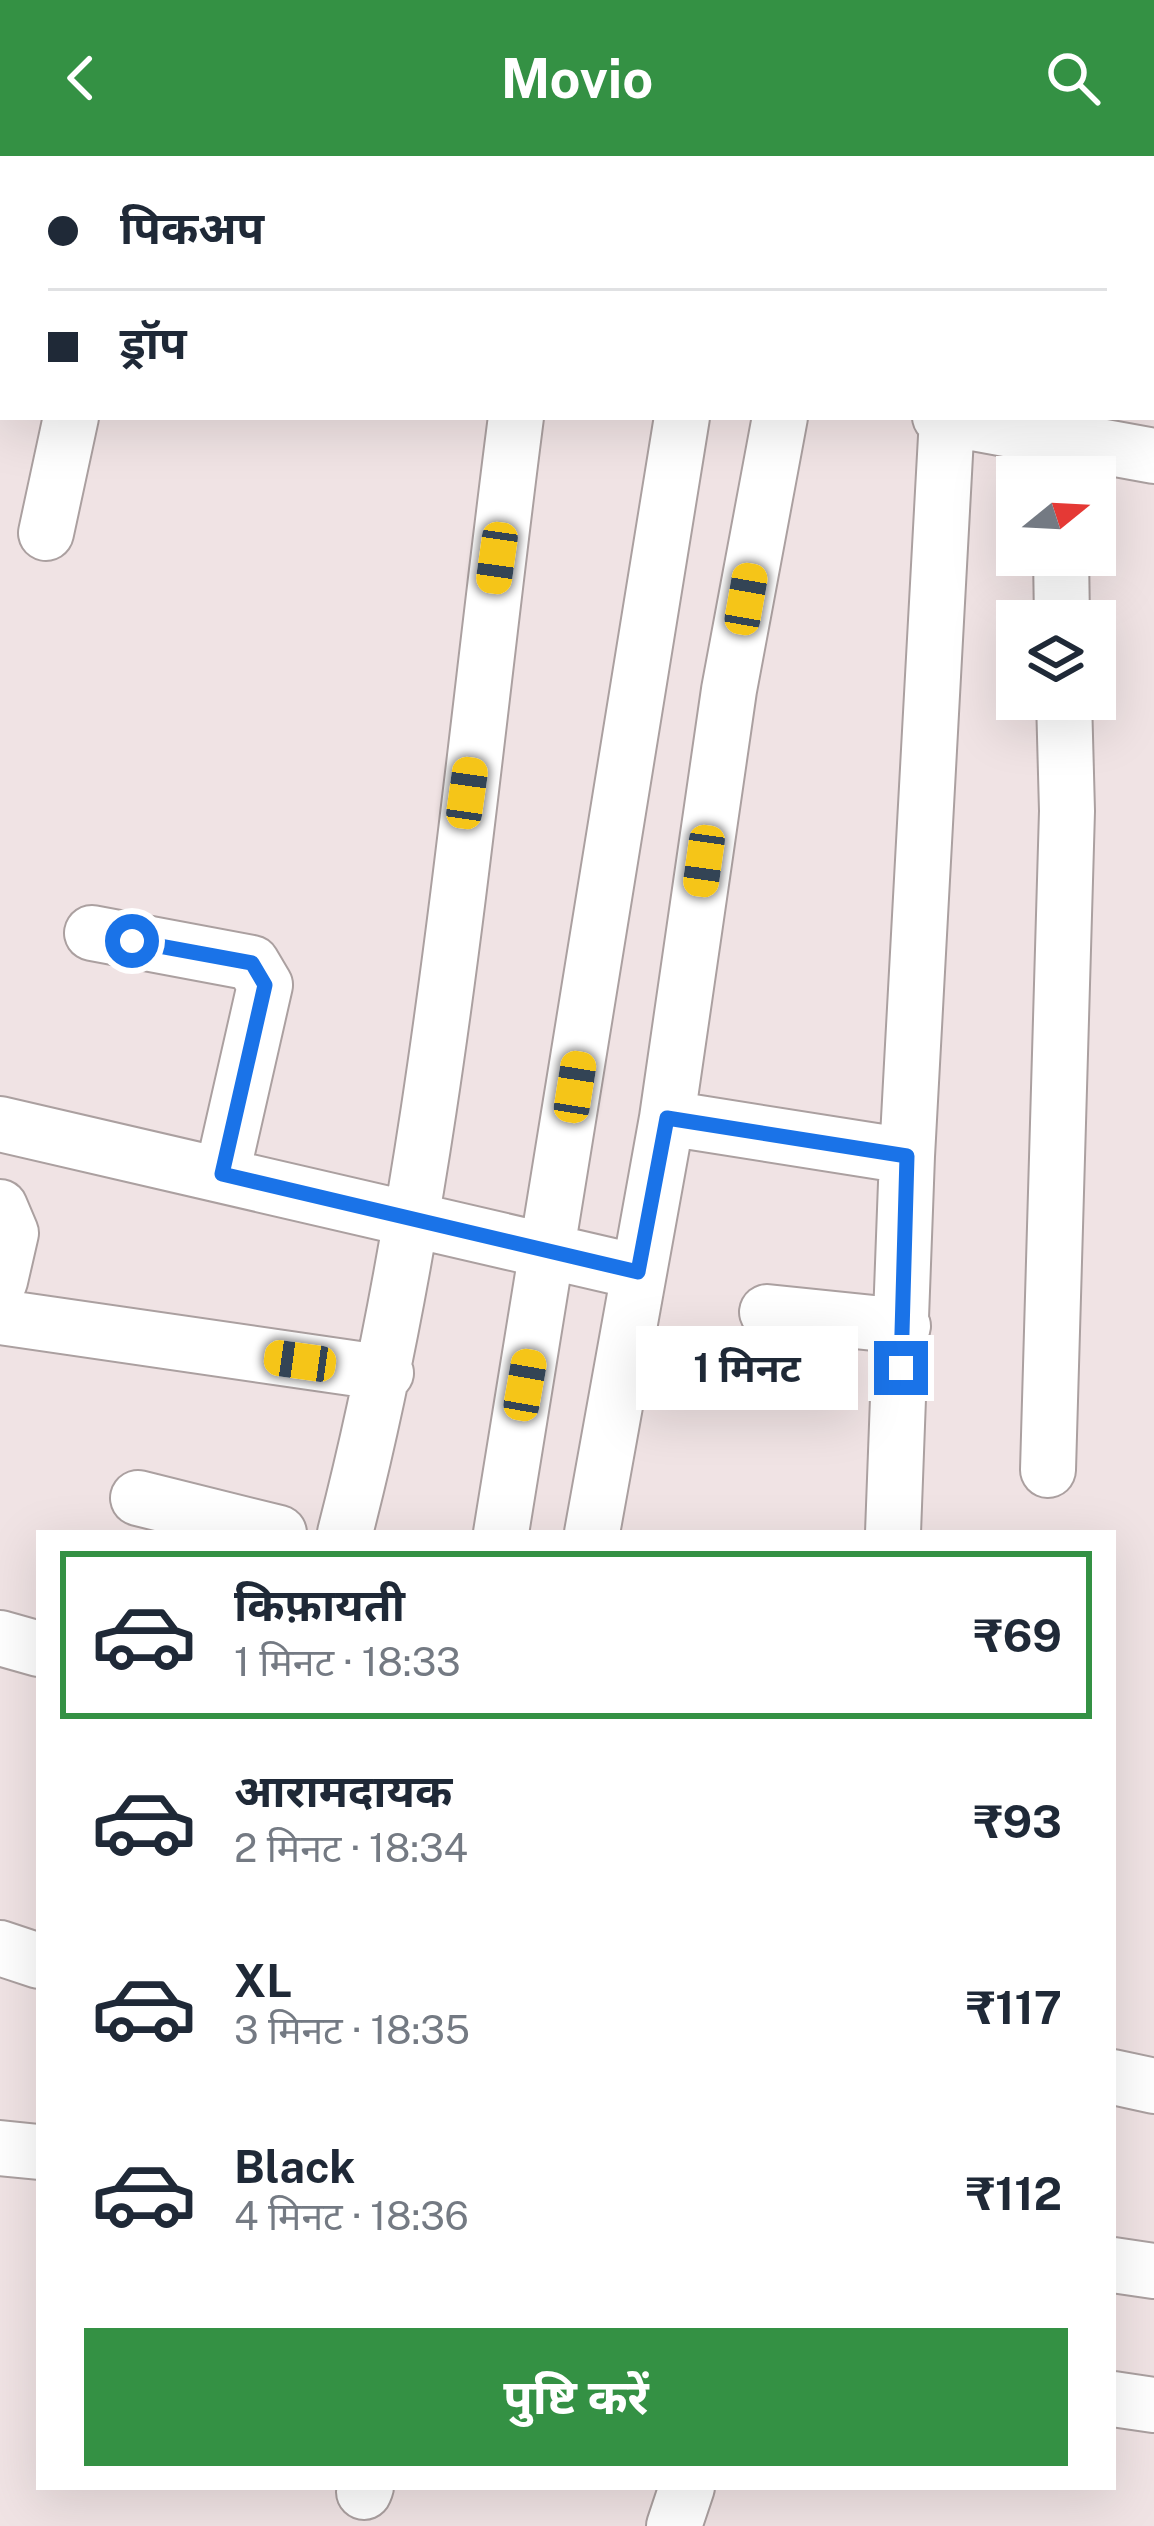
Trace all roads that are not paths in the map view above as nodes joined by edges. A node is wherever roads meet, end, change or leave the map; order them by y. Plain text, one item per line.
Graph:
1 (69, 420) edge
2 (515, 420) edge
3 (682, 420) edge
4 (779, 420) edge
5 (944, 420) edge
6 (950, 420) edge
7 (1059, 456) edge
8 (1116, 456) edge
9 (1154, 456) edge
10 (46, 533) dead end
11 (643, 674) junction
12 (729, 690) junction
13 (1064, 720) edge
14 (92, 934) dead end
15 (667, 1118) junction
16 (0, 1124) edge
17 (907, 1156) junction
18 (222, 1174) junction
19 (0, 1207) edge
20 (412, 1216) junction
21 (548, 1252) junction
22 (638, 1272) junction
23 (0, 1281) edge
24 (767, 1312) dead end
25 (0, 1317) edge
26 (903, 1326) junction
27 (386, 1373) junction
28 (1048, 1470) dead end
29 (138, 1498) dead end
30 (266, 1530) edge
31 (346, 1530) edge
32 (502, 1530) edge
33 (593, 1530) edge
34 (893, 1530) edge
35 (0, 1638) edge
36 (36, 1648) edge
37 (0, 1948) edge
38 (36, 1960) edge
39 (1116, 2079) edge
40 (1154, 2086) edge
41 (0, 2148) edge
42 (36, 2152) edge
43 (1116, 2265) edge
44 (1154, 2271) edge
45 (1116, 2399) edge
46 (1154, 2405) edge
47 (686, 2490) edge
48 (674, 2526) edge

1 - 10 street
2 - 20 street
3 - 11 street
4 - 12 street
5 - 17 street
6 - 7 street
8 - 9 street
11 - 12 street
11 - 21 street
12 - 15 street
13 - 28 street
14 - 18 street
15 - 17 street
15 - 22 street
16 - 18 street
17 - 26 street
18 - 20 street
19 - 23 street
20 - 21 street
20 - 27 street
21 - 22 street
21 - 32 street
22 - 33 street
24 - 26 street
25 - 27 street
26 - 34 street
27 - 31 street
29 - 30 street
35 - 36 street
37 - 38 street
39 - 40 street
41 - 42 street
43 - 44 street
45 - 46 street
47 - 48 street

